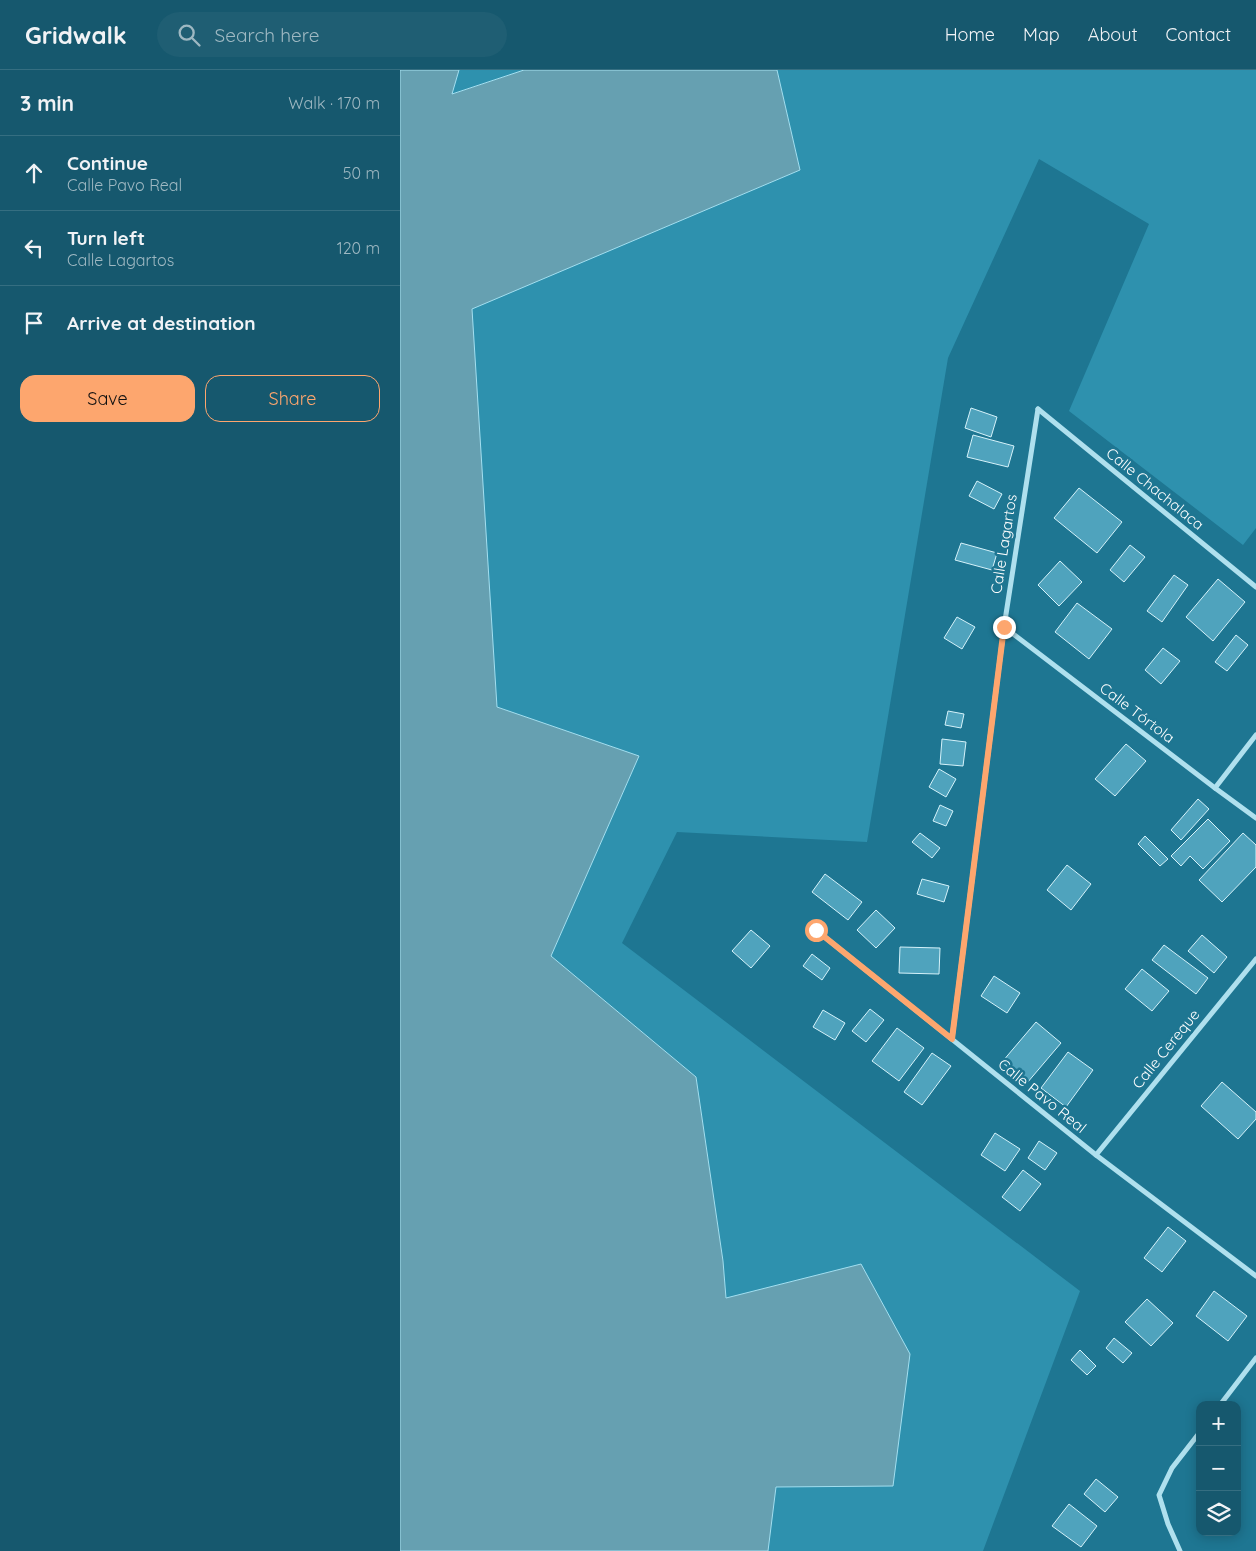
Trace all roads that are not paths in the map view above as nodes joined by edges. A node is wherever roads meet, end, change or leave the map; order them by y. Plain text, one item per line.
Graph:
1 (1038, 409) joint
2 (1256, 587) edge
3 (1004, 627) junction
4 (1256, 735) edge
5 (1214, 788) junction
6 (1256, 818) edge
7 (816, 930) dead end
8 (1256, 959) edge
9 (952, 1039) junction
10 (1096, 1155) junction
11 (1256, 1276) edge
12 (1256, 1358) edge
13 (1223, 1401) edge
14 (1196, 1437) edge
15 (1180, 1551) edge

1 - 2 street, Calle Chachalaca
1 - 3 street, Calle Lagartos
3 - 5 street, Calle Tórtola
3 - 9 street, Calle Lagartos
4 - 5 street
5 - 6 street, Calle Tórtola
7 - 9 street, Calle Pavo Real
8 - 10 street, Calle Cereque
9 - 10 street, Calle Pavo Real
10 - 11 street, Calle Pavo Real
12 - 13 street
14 - 15 street

